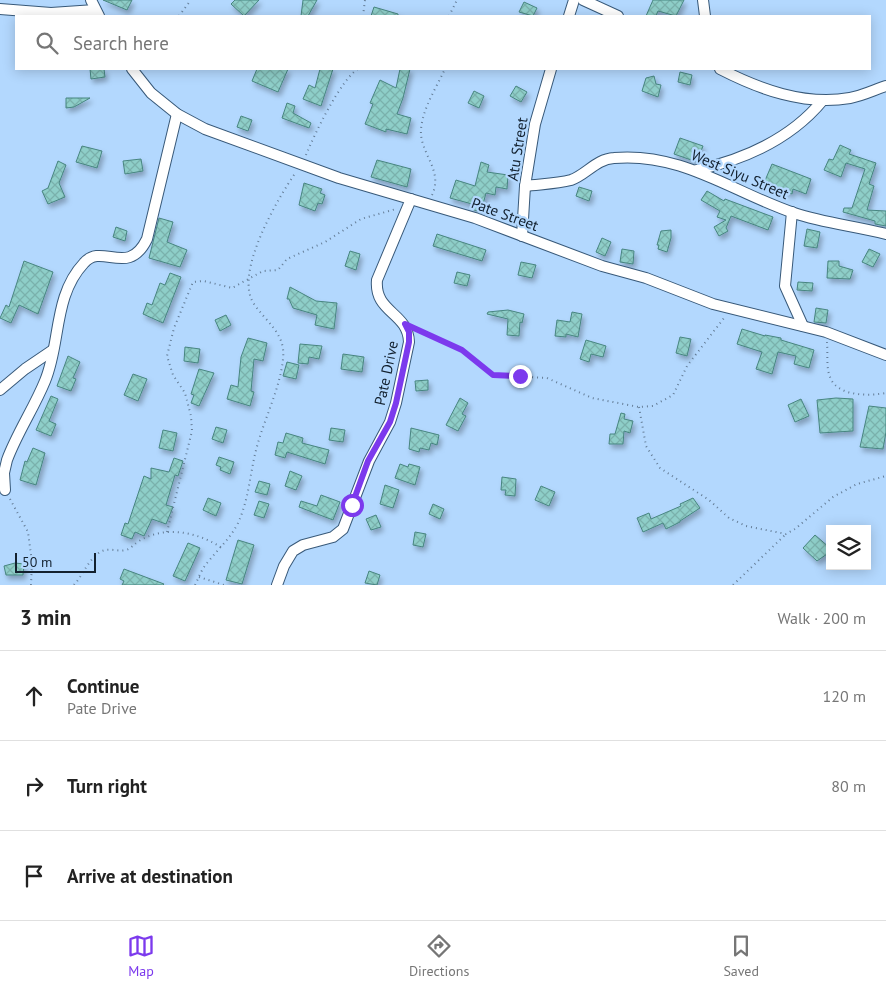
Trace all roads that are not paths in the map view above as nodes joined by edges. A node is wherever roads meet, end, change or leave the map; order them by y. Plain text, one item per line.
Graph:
1 (574, 0) edge
2 (584, 0) edge
3 (703, 0) edge
4 (0, 9) edge
5 (95, 9) edge
6 (569, 15) edge
7 (616, 15) edge
8 (705, 15) edge
9 (133, 70) edge
10 (551, 70) edge
11 (722, 70) edge
12 (886, 86) edge
13 (824, 100) junction
14 (177, 114) junction
15 (696, 170) junction
16 (525, 186) junction
17 (410, 203) junction
18 (792, 212) junction
19 (886, 234) edge
20 (522, 236) junction
21 (802, 326) junction
22 (53, 350) junction
23 (886, 356) edge
24 (0, 390) edge
25 (6, 490) road end
26 (277, 585) edge

1 - 6 street
2 - 7 street
3 - 8 street
4 - 5 street
9 - 14 street, Pate Street
10 - 16 street, Atu Street
11 - 13 street
12 - 13 street
13 - 15 street
14 - 17 street, Pate Street
14 - 22 street
15 - 16 street, West Siyu Street
15 - 18 street, West Siyu Street
16 - 20 street, Atu Street
17 - 20 street, Pate Street
17 - 26 street, Pate Drive
18 - 19 street, West Siyu Street
18 - 21 street
20 - 21 street, Pate Street
21 - 23 street, Pate Street
22 - 24 street
22 - 25 street

